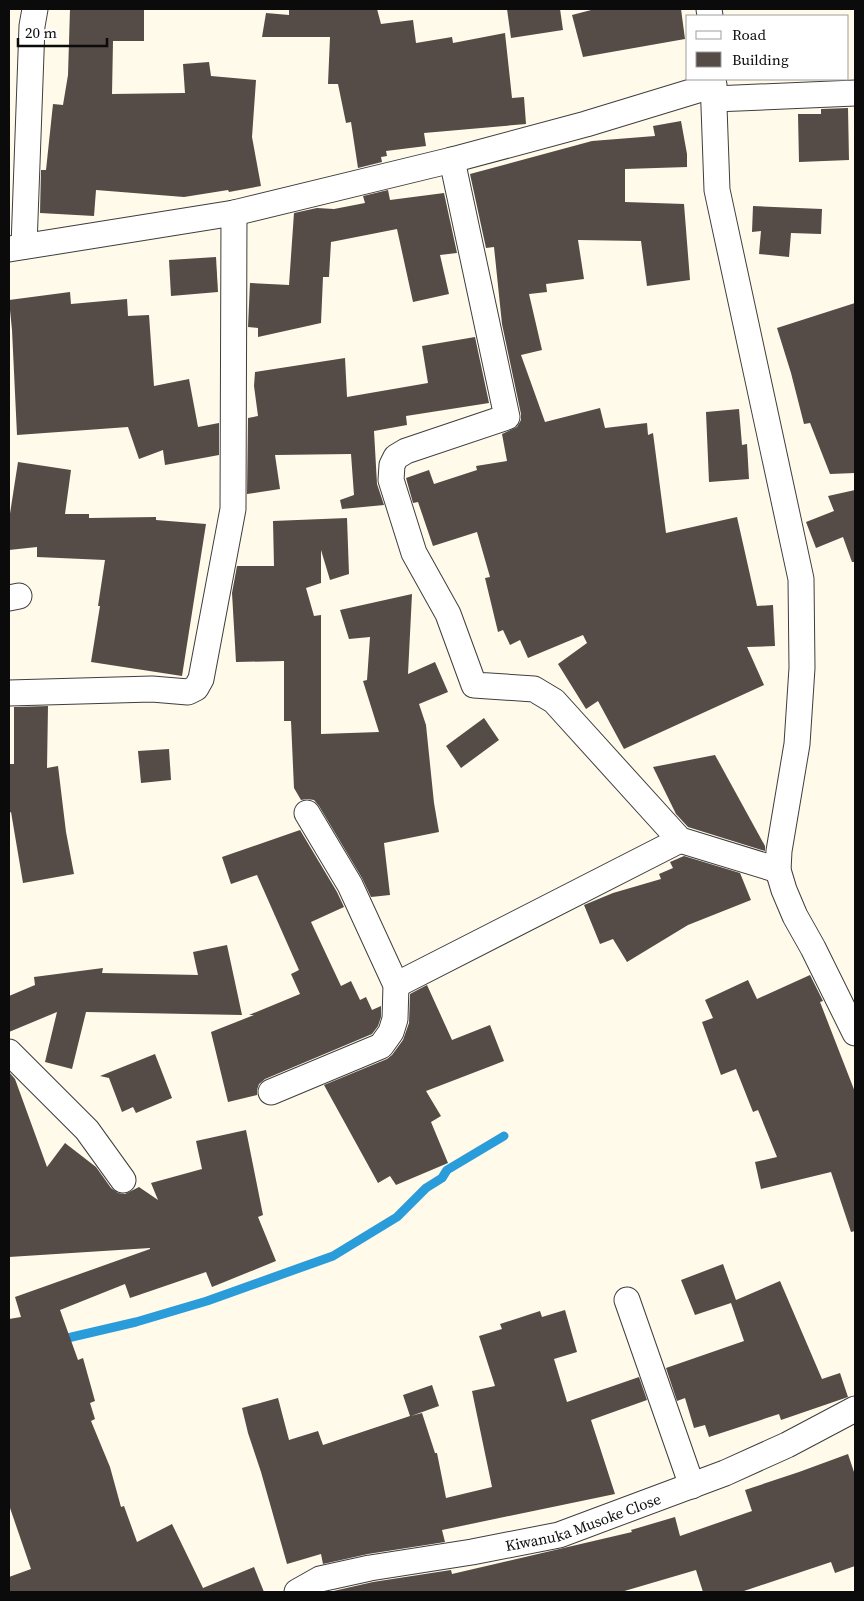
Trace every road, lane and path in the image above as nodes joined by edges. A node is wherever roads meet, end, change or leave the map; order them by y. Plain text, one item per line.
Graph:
1 (35, 9) edge
2 (714, 88) edge
3 (855, 93) edge
4 (452, 160) junction
5 (234, 213) junction
6 (16, 248) edge
7 (9, 693) edge
8 (307, 813) dead end
9 (680, 840) junction
10 (778, 870) junction
11 (396, 985) junction
12 (855, 1033) edge
13 (9, 1052) edge
14 (271, 1092) dead end
15 (123, 1180) dead end
16 (627, 1300) dead end
17 (855, 1409) edge
18 (692, 1486) junction
19 (297, 1592) edge

1 - 6 street
2 - 3 street
2 - 4 street
2 - 10 street
4 - 5 street
4 - 9 street
5 - 6 street
5 - 7 street
8 - 11 street
9 - 10 street
9 - 11 street
10 - 12 street
11 - 14 street
13 - 15 street
16 - 18 street
17 - 18 street, Kiwanuka Musoke Close
18 - 19 street, Kiwanuka Musoke Close

